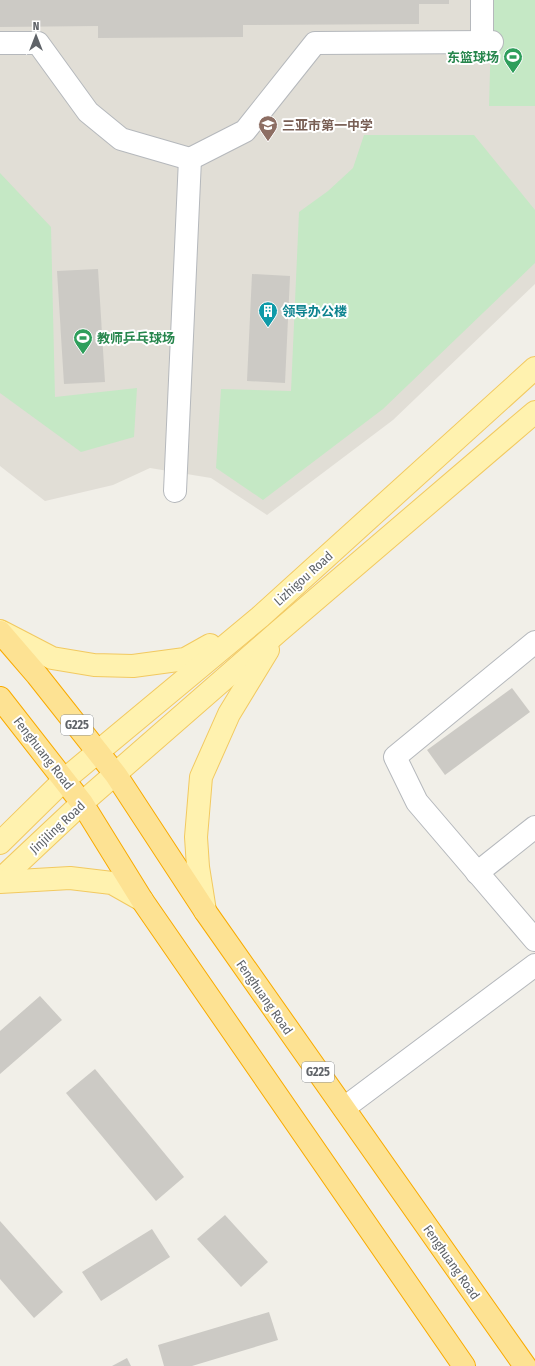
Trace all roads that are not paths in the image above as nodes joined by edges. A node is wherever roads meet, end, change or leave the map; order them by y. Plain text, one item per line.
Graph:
1 (482, 0) edge
2 (0, 43) edge
3 (190, 160) junction
4 (535, 368) edge
5 (535, 412) edge
6 (175, 491) dead end
7 (260, 617) junction
8 (279, 631) junction
9 (0, 632) edge
10 (535, 642) edge
11 (0, 698) edge
12 (99, 752) junction
13 (116, 775) junction
14 (64, 780) junction
15 (82, 803) junction
16 (535, 827) edge
17 (0, 843) edge
18 (477, 873) junction
19 (0, 881) edge
20 (142, 900) junction
21 (205, 911) junction
22 (535, 940) edge
23 (535, 964) edge
24 (344, 1108) junction
25 (464, 1366) edge
26 (525, 1366) edge

1 - 3 street
2 - 3 street
3 - 6 street
4 - 7 main road, Lizhigou Road
5 - 8 main road, Lizhigou Road
7 - 9 main road
7 - 12 main road, Lizhigou Road
8 - 13 main road, Lizhigou Road
8 - 21 main road
9 - 12 highway, Fenghuang Road / G225
10 - 18 street
11 - 14 highway, Fenghuang Road
12 - 13 highway, Fenghuang Road / G225
12 - 14 main road, Lizhigou Road
13 - 15 main road, Jinjiling Road
13 - 21 highway, Fenghuang Road / G225
14 - 15 highway, Fenghuang Road
14 - 17 main road, Lizhigou Road
15 - 19 main road, Jinjiling Road
15 - 20 highway, Fenghuang Road
16 - 18 street
18 - 22 street
19 - 20 main road
20 - 25 highway, Fenghuang Road
21 - 24 highway, Fenghuang Road / G225
23 - 24 street
24 - 26 highway, Fenghuang Road / G225

